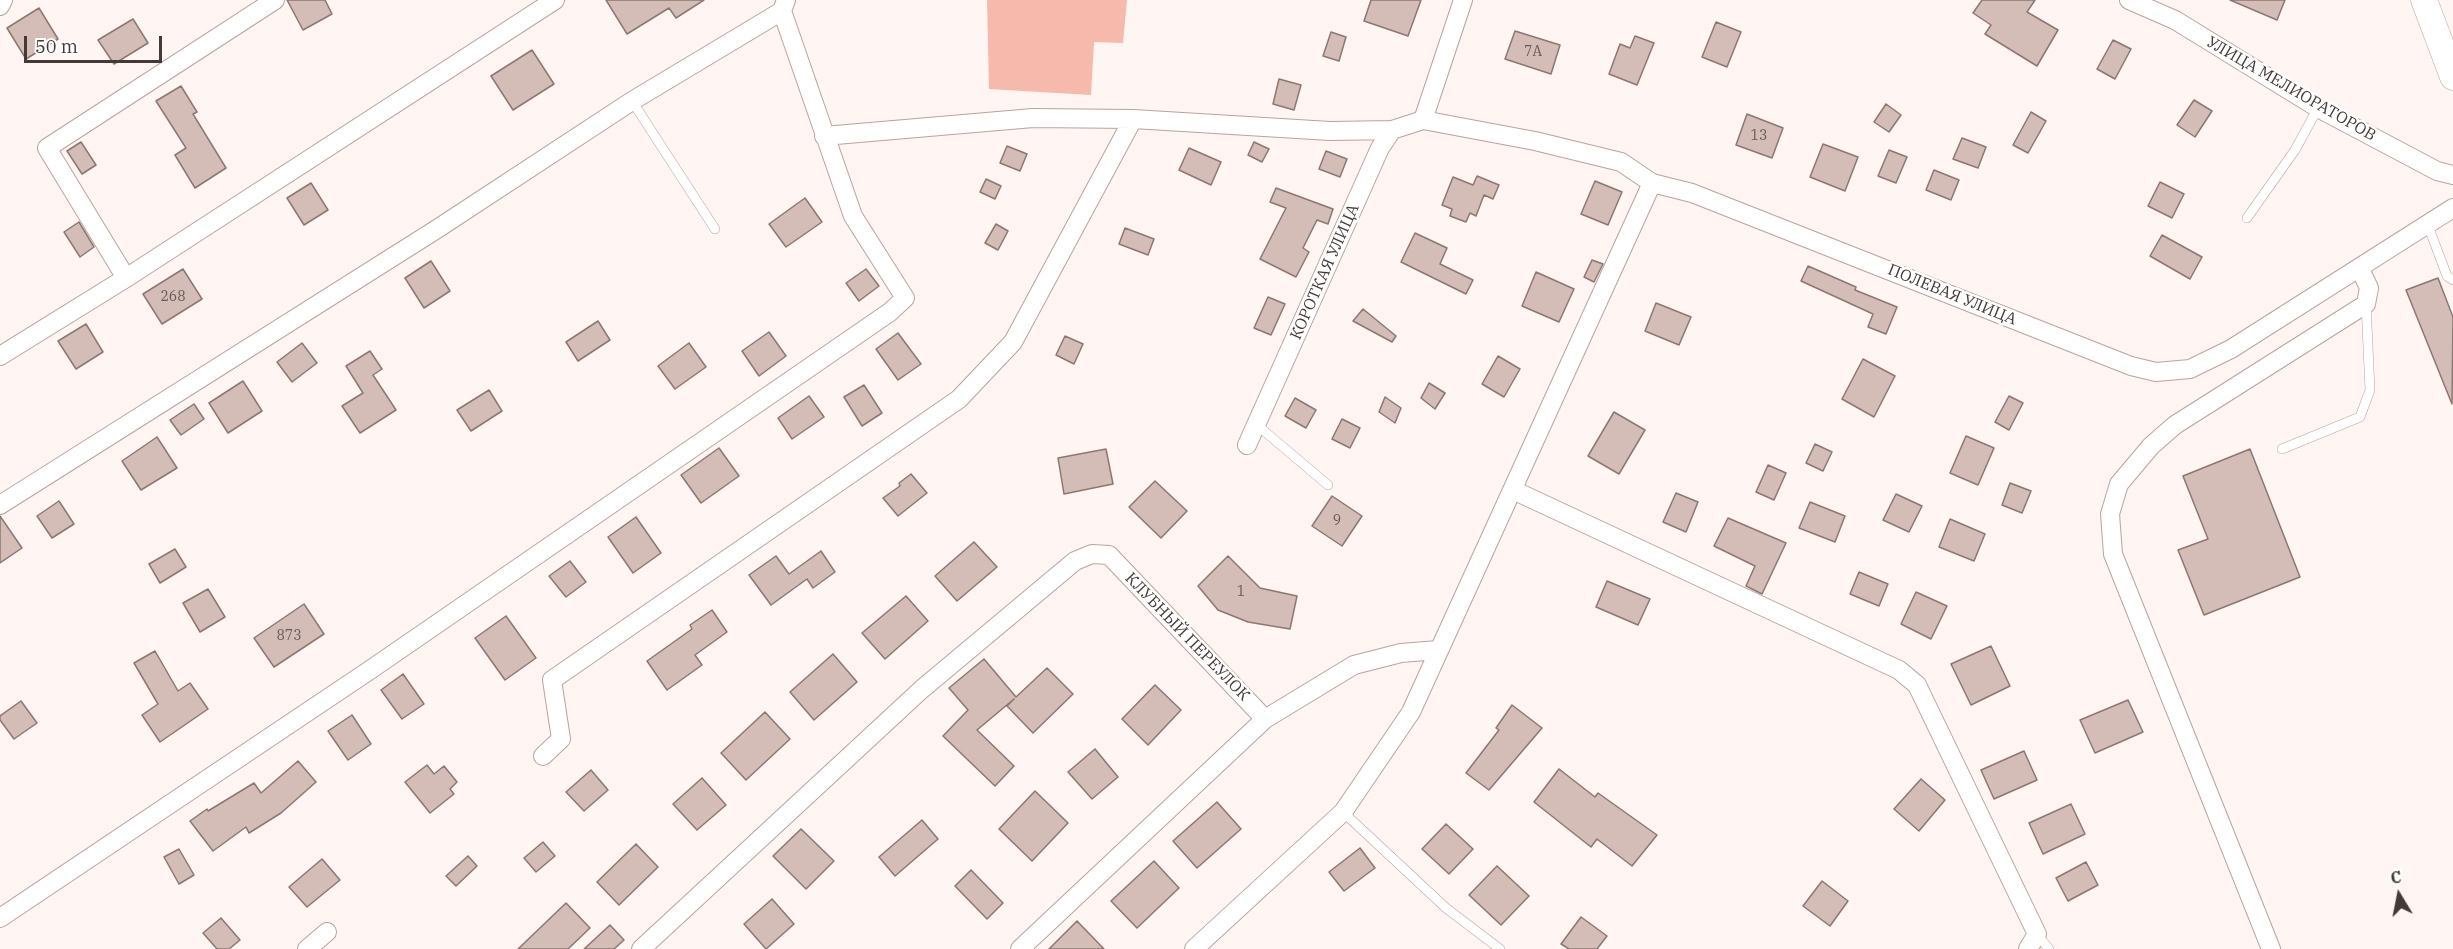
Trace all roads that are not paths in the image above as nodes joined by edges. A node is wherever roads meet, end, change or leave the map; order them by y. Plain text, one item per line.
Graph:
1 (3, 0) edge
2 (274, 0) edge
3 (555, 0) edge
4 (1463, 0) edge
5 (2129, 0) edge
6 (2424, 0) edge
7 (784, 5) edge
8 (0, 6) edge
9 (2453, 77) edge
10 (632, 101) junction
11 (2318, 108) junction
12 (1133, 119) junction
13 (1423, 120) junction
14 (1392, 130) junction
15 (824, 136) junction
16 (2453, 175) edge
17 (1652, 183) junction
18 (2453, 208) edge
19 (2247, 218) dead end
20 (2427, 223) junction
21 (715, 229) dead end
22 (2360, 268) junction
23 (126, 278) junction
24 (2453, 280) edge
25 (2366, 304) junction
26 (0, 356) edge
27 (1257, 425) junction
28 (1247, 445) dead end
29 (2282, 449) dead end
30 (1328, 485) dead end
31 (1514, 490) junction
32 (0, 505) edge
33 (1438, 650) junction
34 (1265, 719) junction
35 (543, 756) dead end
36 (1343, 812) junction
37 (0, 918) edge
38 (327, 932) dead end
39 (2032, 941) edge
40 (307, 949) edge
41 (641, 949) edge
42 (1020, 949) edge
43 (1194, 949) edge
44 (1500, 949) edge
45 (2049, 949) edge
46 (2271, 949) edge

1 - 8 street
2 - 23 street
3 - 23 street
4 - 13 street
5 - 11 street, УЛИЦА МЕЛИОРАТОРОВ
6 - 9 main road
7 - 10 street
7 - 15 street
10 - 21 lane
10 - 32 street
11 - 16 street, УЛИЦА МЕЛИОРАТОРОВ
11 - 19 lane
12 - 14 street
12 - 15 street
12 - 35 street
13 - 14 street
13 - 17 street, ПОЛЕВАЯ УЛИЦА
14 - 27 street, КОРОТКАЯ УЛИЦА
15 - 37 street
17 - 22 street, ПОЛЕВАЯ УЛИЦА
17 - 31 street
18 - 20 street, ПОЛЕВАЯ УЛИЦА
20 - 22 street, ПОЛЕВАЯ УЛИЦА
20 - 24 lane
22 - 25 street
23 - 26 street
25 - 29 lane
25 - 46 street
27 - 28 street, КОРОТКАЯ УЛИЦА
27 - 30 lane
31 - 33 street
31 - 39 street
33 - 34 street
33 - 36 street
34 - 41 street, КЛУБНЫЙ ПЕРЕУЛОК
34 - 42 street
36 - 43 street
36 - 44 lane
38 - 40 street
39 - 45 lane

